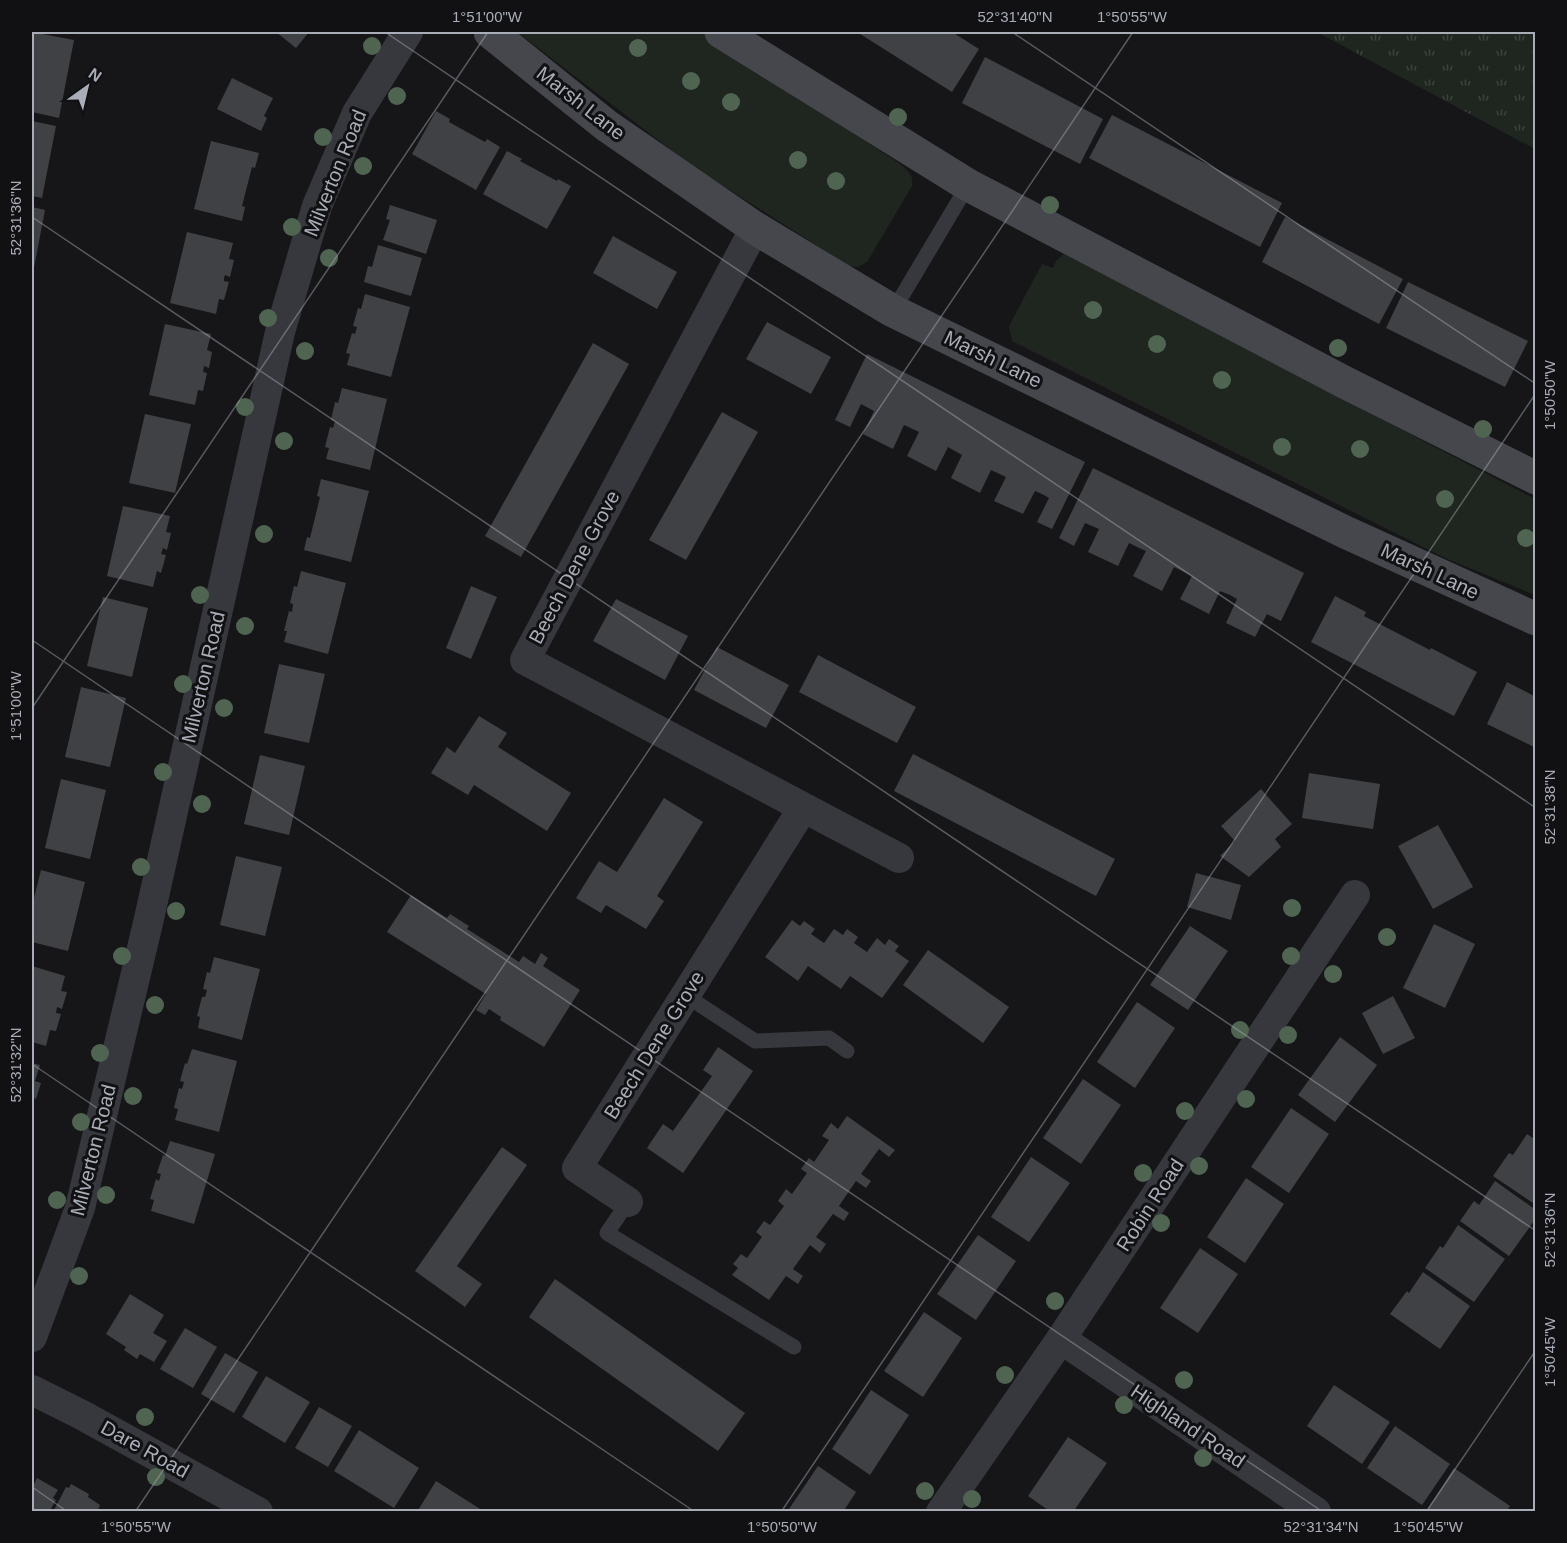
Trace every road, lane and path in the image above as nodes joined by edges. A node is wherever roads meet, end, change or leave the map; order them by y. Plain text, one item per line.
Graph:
1 (408, 32) edge
2 (490, 32) edge
3 (721, 32) edge
4 (968, 185) junction
5 (755, 228) junction
6 (894, 311) junction
7 (1536, 478) edge
8 (1536, 619) edge
9 (802, 808) junction
10 (899, 858) dead end
11 (1355, 895) dead end
12 (685, 995) junction
13 (847, 1051) dead end
14 (628, 1203) joint
15 (32, 1337) edge
16 (1061, 1339) junction
17 (794, 1347) dead end
18 (32, 1390) edge
19 (258, 1512) edge
20 (941, 1512) edge
21 (1316, 1512) edge

1 - 15 street, Milverton Road
2 - 5 main road, Marsh Lane
3 - 4 main road
4 - 6 lane
4 - 7 main road
5 - 6 main road, Marsh Lane
5 - 9 street, Beech Dene Grove
6 - 8 main road, Marsh Lane
9 - 10 street, Beech Dene Grove
9 - 12 street, Beech Dene Grove
11 - 16 street, Robin Road
12 - 13 lane
12 - 14 street, Beech Dene Grove
14 - 17 lane
16 - 20 street, Robin Road
16 - 21 street, Highland Road
18 - 19 street, Dare Road

